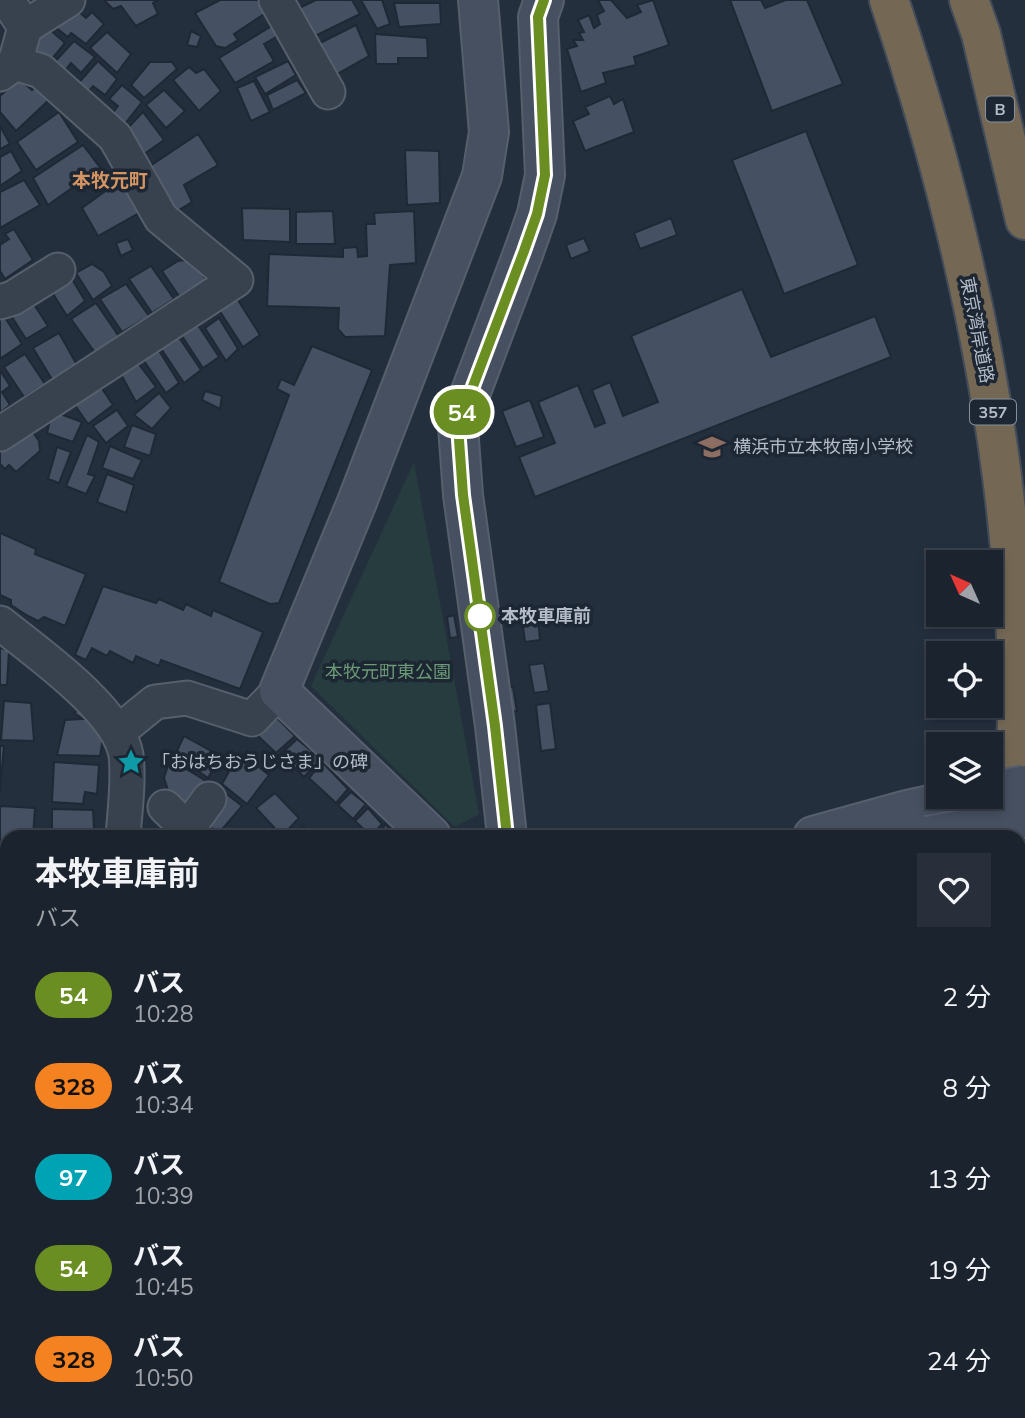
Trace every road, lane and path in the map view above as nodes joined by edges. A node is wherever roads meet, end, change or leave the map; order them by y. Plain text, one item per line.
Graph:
1 (68, 0) edge
2 (276, 0) edge
3 (478, 0) edge
4 (544, 0) edge
5 (889, 0) edge
6 (969, 0) edge
7 (984, 0) edge
8 (16, 13) edge
9 (8, 69) edge
10 (328, 92) dead end
11 (1025, 122) edge
12 (1025, 220) edge
13 (58, 270) dead end
14 (0, 302) edge
15 (0, 434) edge
16 (0, 623) edge
17 (279, 691) junction
18 (118, 732) junction
19 (1025, 785) edge
20 (1003, 789) edge
21 (209, 799) dead end
22 (926, 806) edge
23 (1025, 818) edge
24 (182, 824) edge
25 (124, 829) edge
26 (425, 830) edge
27 (506, 830) edge
28 (835, 830) edge
29 (960, 830) edge
30 (1015, 830) edge

1 - 8 street
2 - 10 street
3 - 17 street
4 - 27 street
5 - 30 highway, 東京湾岸道路 / 357
6 - 12 highway, B
7 - 11 highway
8 - 9 street
9 - 15 street
13 - 14 street
16 - 18 street
17 - 18 street
17 - 26 street
18 - 25 street
19 - 20 street, bridge
21 - 24 street
22 - 28 street
23 - 29 street, bridge

